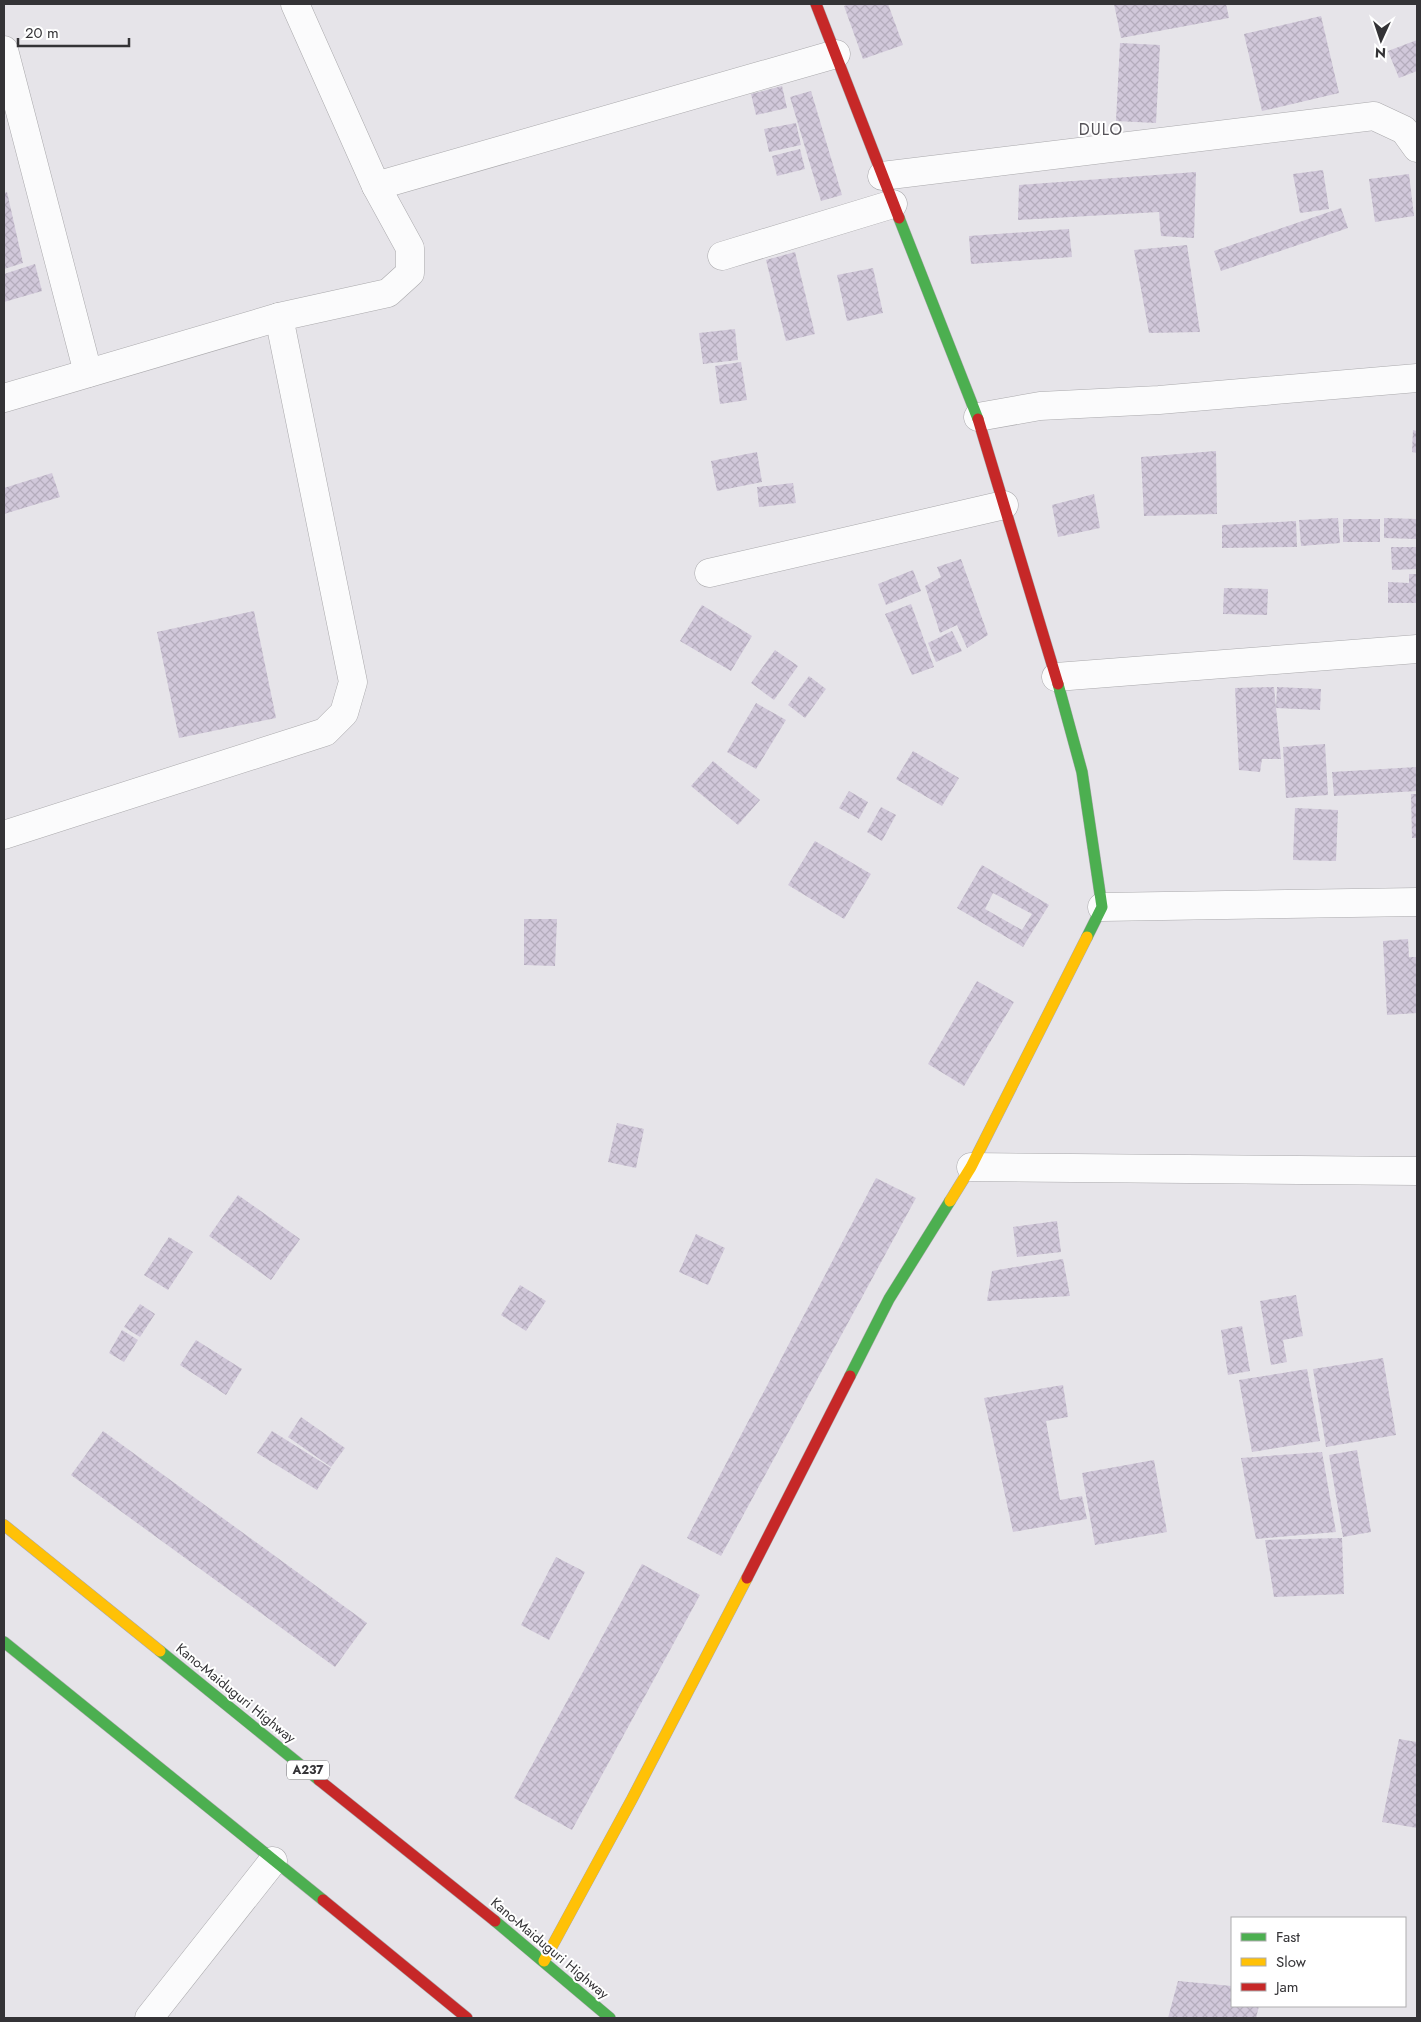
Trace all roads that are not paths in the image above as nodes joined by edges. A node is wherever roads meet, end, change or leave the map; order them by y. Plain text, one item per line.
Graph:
1 (296, 4) edge
2 (816, 4) edge
3 (4, 50) edge
4 (836, 54) junction
5 (1413, 135) edge
6 (882, 176) junction
7 (376, 186) junction
8 (893, 204) junction
9 (722, 256) dead end
10 (278, 317) junction
11 (88, 373) junction
12 (1417, 378) edge
13 (4, 398) edge
14 (978, 417) junction
15 (1004, 505) junction
16 (709, 573) dead end
17 (1417, 649) edge
18 (1056, 677) junction
19 (4, 835) edge
20 (1417, 902) edge
21 (1102, 907) junction
22 (971, 1167) junction
23 (1417, 1171) edge
24 (4, 1525) edge
25 (4, 1642) edge
26 (273, 1861) junction
27 (544, 1961) junction
28 (149, 2018) edge
29 (467, 2018) edge
30 (610, 2018) edge

1 - 7 street
2 - 4 main road
3 - 11 street
4 - 6 main road
4 - 7 street
5 - 6 street
6 - 8 main road
7 - 10 street
8 - 9 street
8 - 14 main road
10 - 11 street
10 - 19 street
11 - 13 street
12 - 14 street
14 - 15 main road
15 - 16 street
15 - 18 main road
17 - 18 street
18 - 21 main road
20 - 21 street
21 - 22 main road
22 - 23 street
22 - 27 main road
24 - 27 main road, Kano-Maiduguri Highway / A237
25 - 26 main road
26 - 28 street
26 - 29 main road
27 - 30 main road, Kano-Maiduguri Highway / A237

